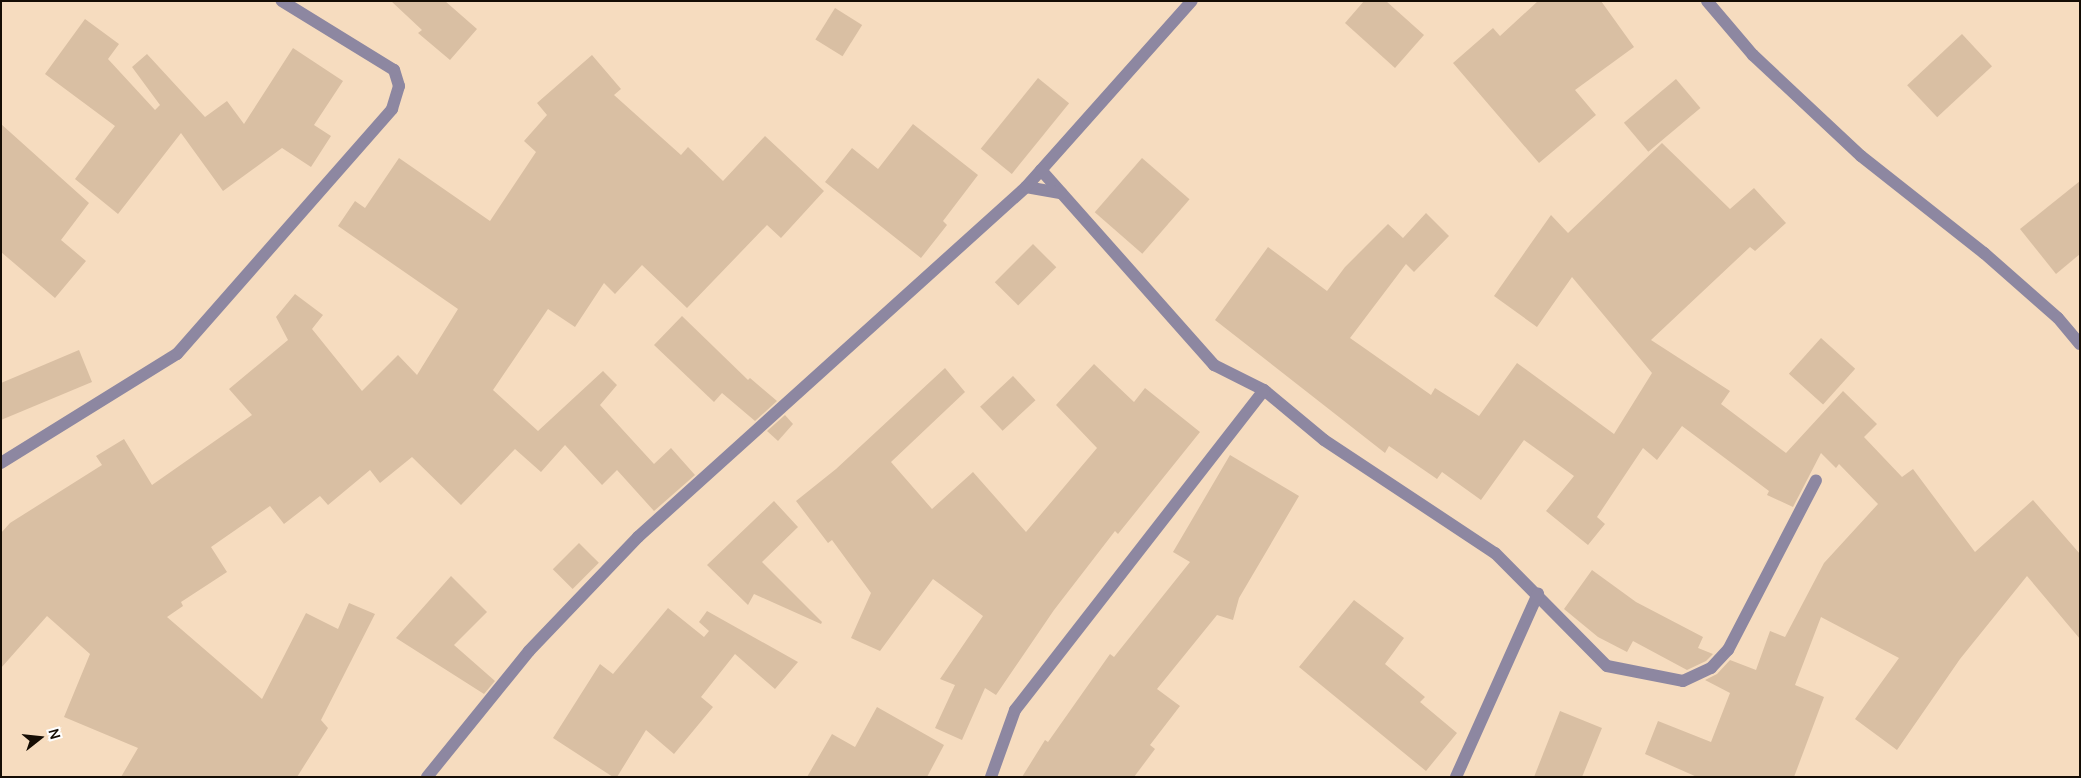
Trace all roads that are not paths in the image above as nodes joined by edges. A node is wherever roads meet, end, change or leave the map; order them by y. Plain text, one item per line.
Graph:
1 (282, 1) edge
2 (1192, 1) edge
3 (1707, 1) edge
4 (1041, 170) junction
5 (1026, 187) junction
6 (1061, 193) junction
7 (2080, 344) edge
8 (1264, 390) junction
9 (1, 463) edge
10 (1816, 480) dead end
11 (1538, 594) junction
12 (427, 777) edge
13 (991, 777) edge
14 (1456, 777) edge

1 - 9 street
2 - 4 street
3 - 7 street
4 - 5 street
4 - 6 street
5 - 6 street
5 - 12 street
6 - 8 street
8 - 11 street
8 - 13 street
10 - 11 street
11 - 14 street

